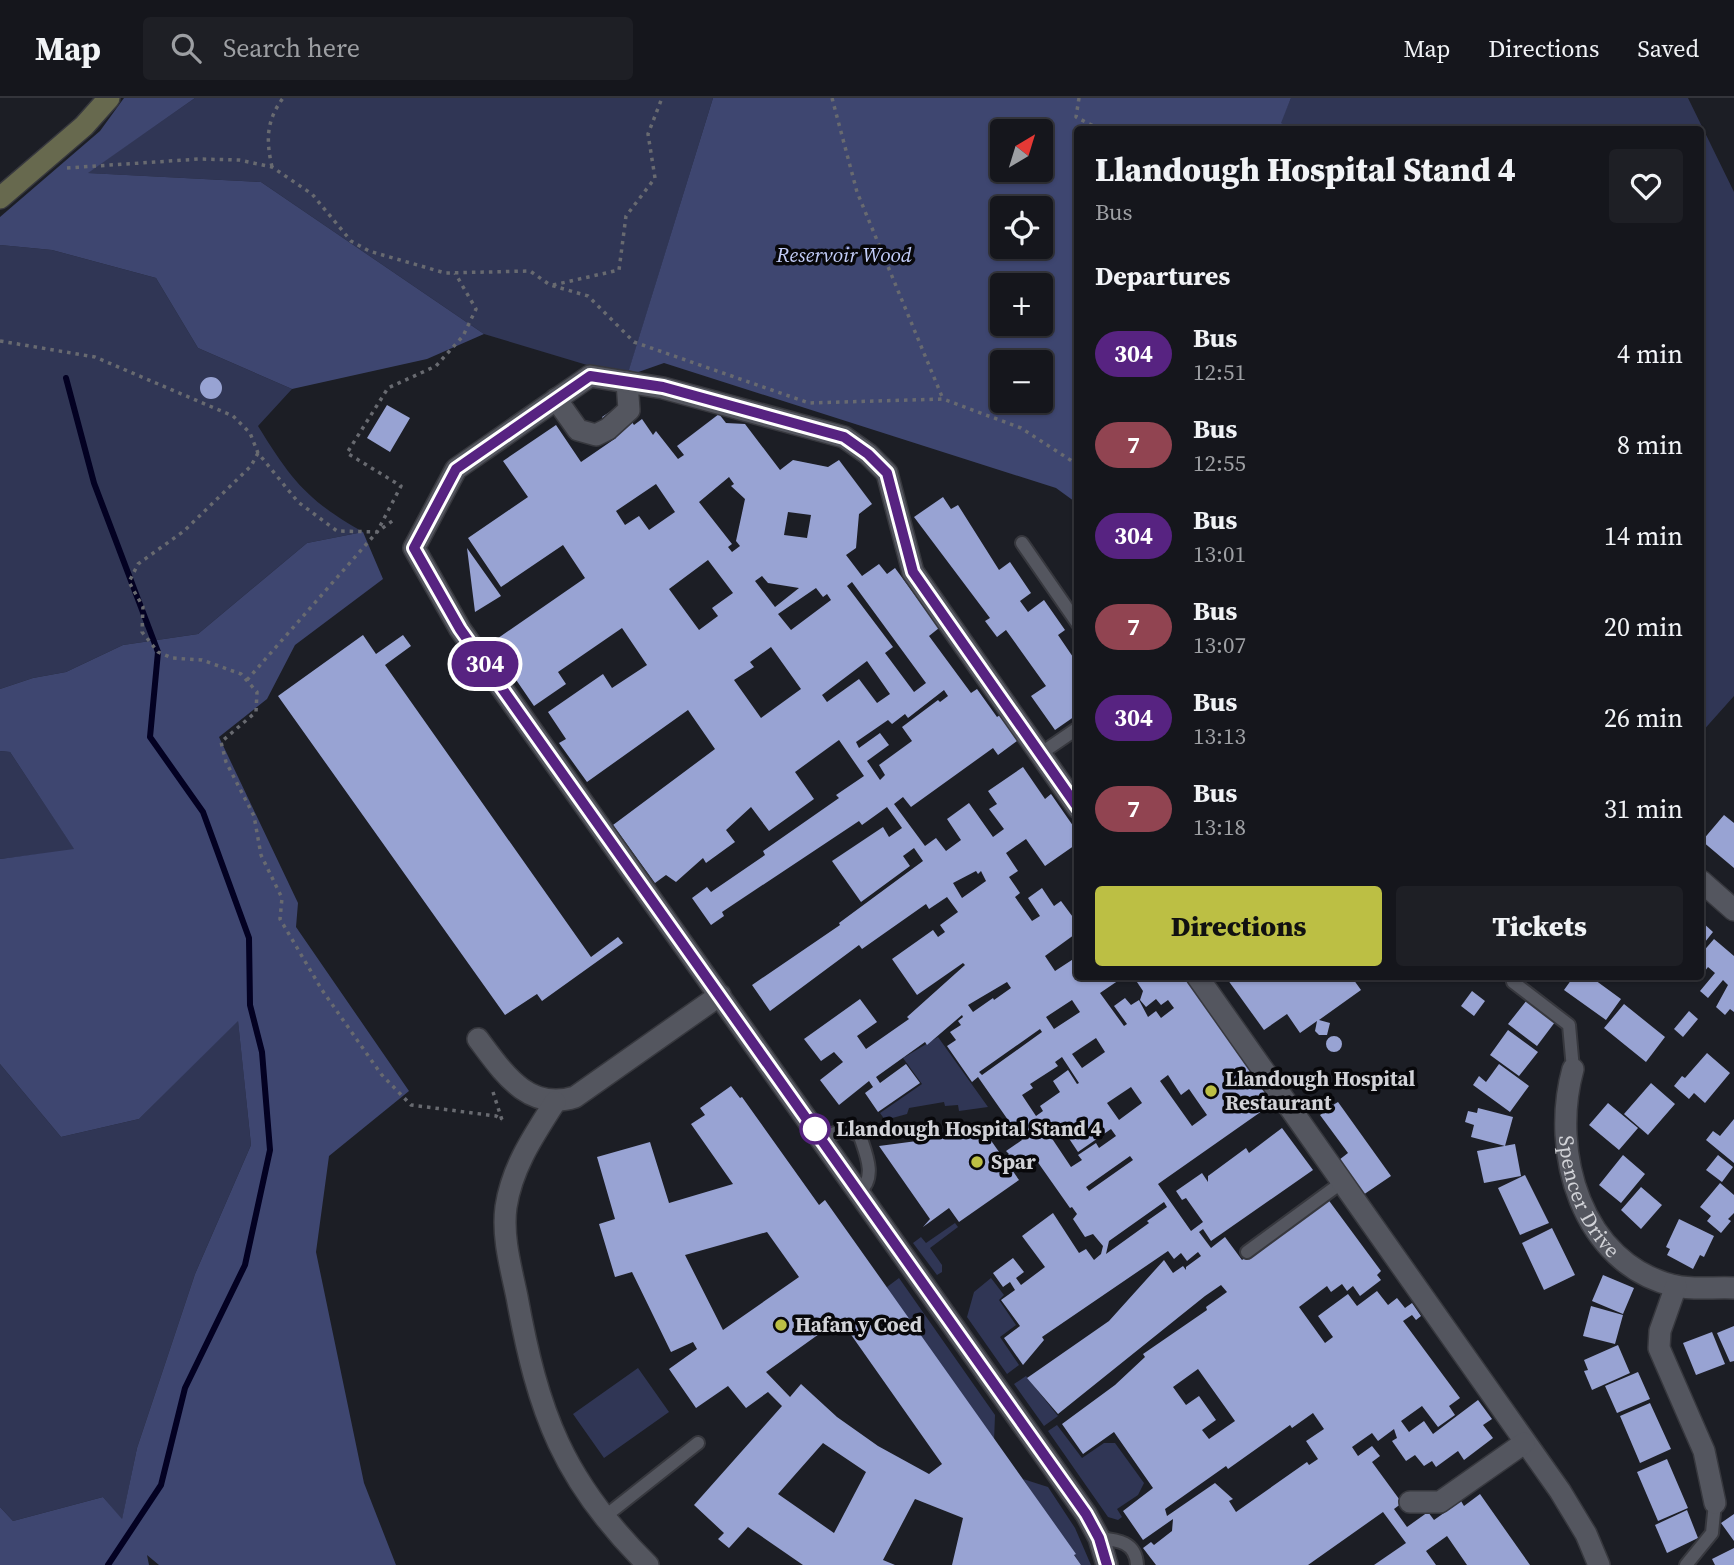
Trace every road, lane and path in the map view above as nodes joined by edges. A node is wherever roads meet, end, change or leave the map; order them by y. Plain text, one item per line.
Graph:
1 (109, 98) edge
2 (283, 98) edge
3 (662, 98) edge
4 (832, 98) edge
5 (1079, 98) edge
6 (1093, 126) edge
7 (272, 167) junction
8 (29, 175) junction
9 (0, 198) edge
10 (455, 273) junction
11 (551, 285) junction
12 (0, 341) edge
13 (627, 382) junction
14 (556, 399) junction
15 (943, 399) junction
16 (258, 453) junction
17 (1074, 462) edge
18 (395, 520) dead end
19 (377, 532) junction
20 (1022, 543) dead end
21 (1074, 618) edge
22 (247, 680) junction
23 (1074, 731) edge
24 (1040, 754) junction
25 (1074, 802) edge
26 (1704, 884) edge
27 (1733, 908) edge
28 (1200, 980) edge
29 (1513, 982) dead end
30 (720, 995) junction
31 (478, 1039) dead end
32 (1573, 1069) joint
33 (555, 1101) junction
34 (502, 1120) dead end
35 (822, 1139) junction
36 (1341, 1183) junction
37 (859, 1192) junction
38 (1247, 1252) dead end
39 (1676, 1286) junction
40 (1734, 1288) edge
41 (698, 1443) dead end
42 (1524, 1443) junction
43 (1410, 1503) dead end
44 (1716, 1503) joint
45 (603, 1518) junction
46 (1099, 1538) junction
47 (648, 1565) edge
48 (1107, 1565) edge
49 (1137, 1565) edge
50 (1599, 1565) edge
51 (1686, 1565) edge

1 - 8 street
2 - 7 path
3 - 11 path
4 - 15 path
5 - 6 path
7 - 8 path
7 - 10 path
8 - 9 street
10 - 11 path
10 - 19 path
11 - 15 path
12 - 16 path
13 - 14 street
13 - 14 street
13 - 24 street
14 - 30 street
15 - 17 path
16 - 19 path
16 - 22 path
18 - 19 path
19 - 22 path
20 - 21 lane
22 - 34 path
23 - 24 lane
24 - 25 street
26 - 27 street
28 - 36 street
29 - 32 lane
30 - 33 street
30 - 35 street
31 - 33 street
32 - 39 street, Spencer Drive
33 - 45 street
35 - 37 street
35 - 37 lane
36 - 38 lane
36 - 42 street
37 - 46 street
39 - 40 street, Spencer Drive
39 - 44 street
41 - 45 lane
42 - 43 street
42 - 50 street
44 - 51 lane
45 - 47 street
46 - 48 street
46 - 49 lane

